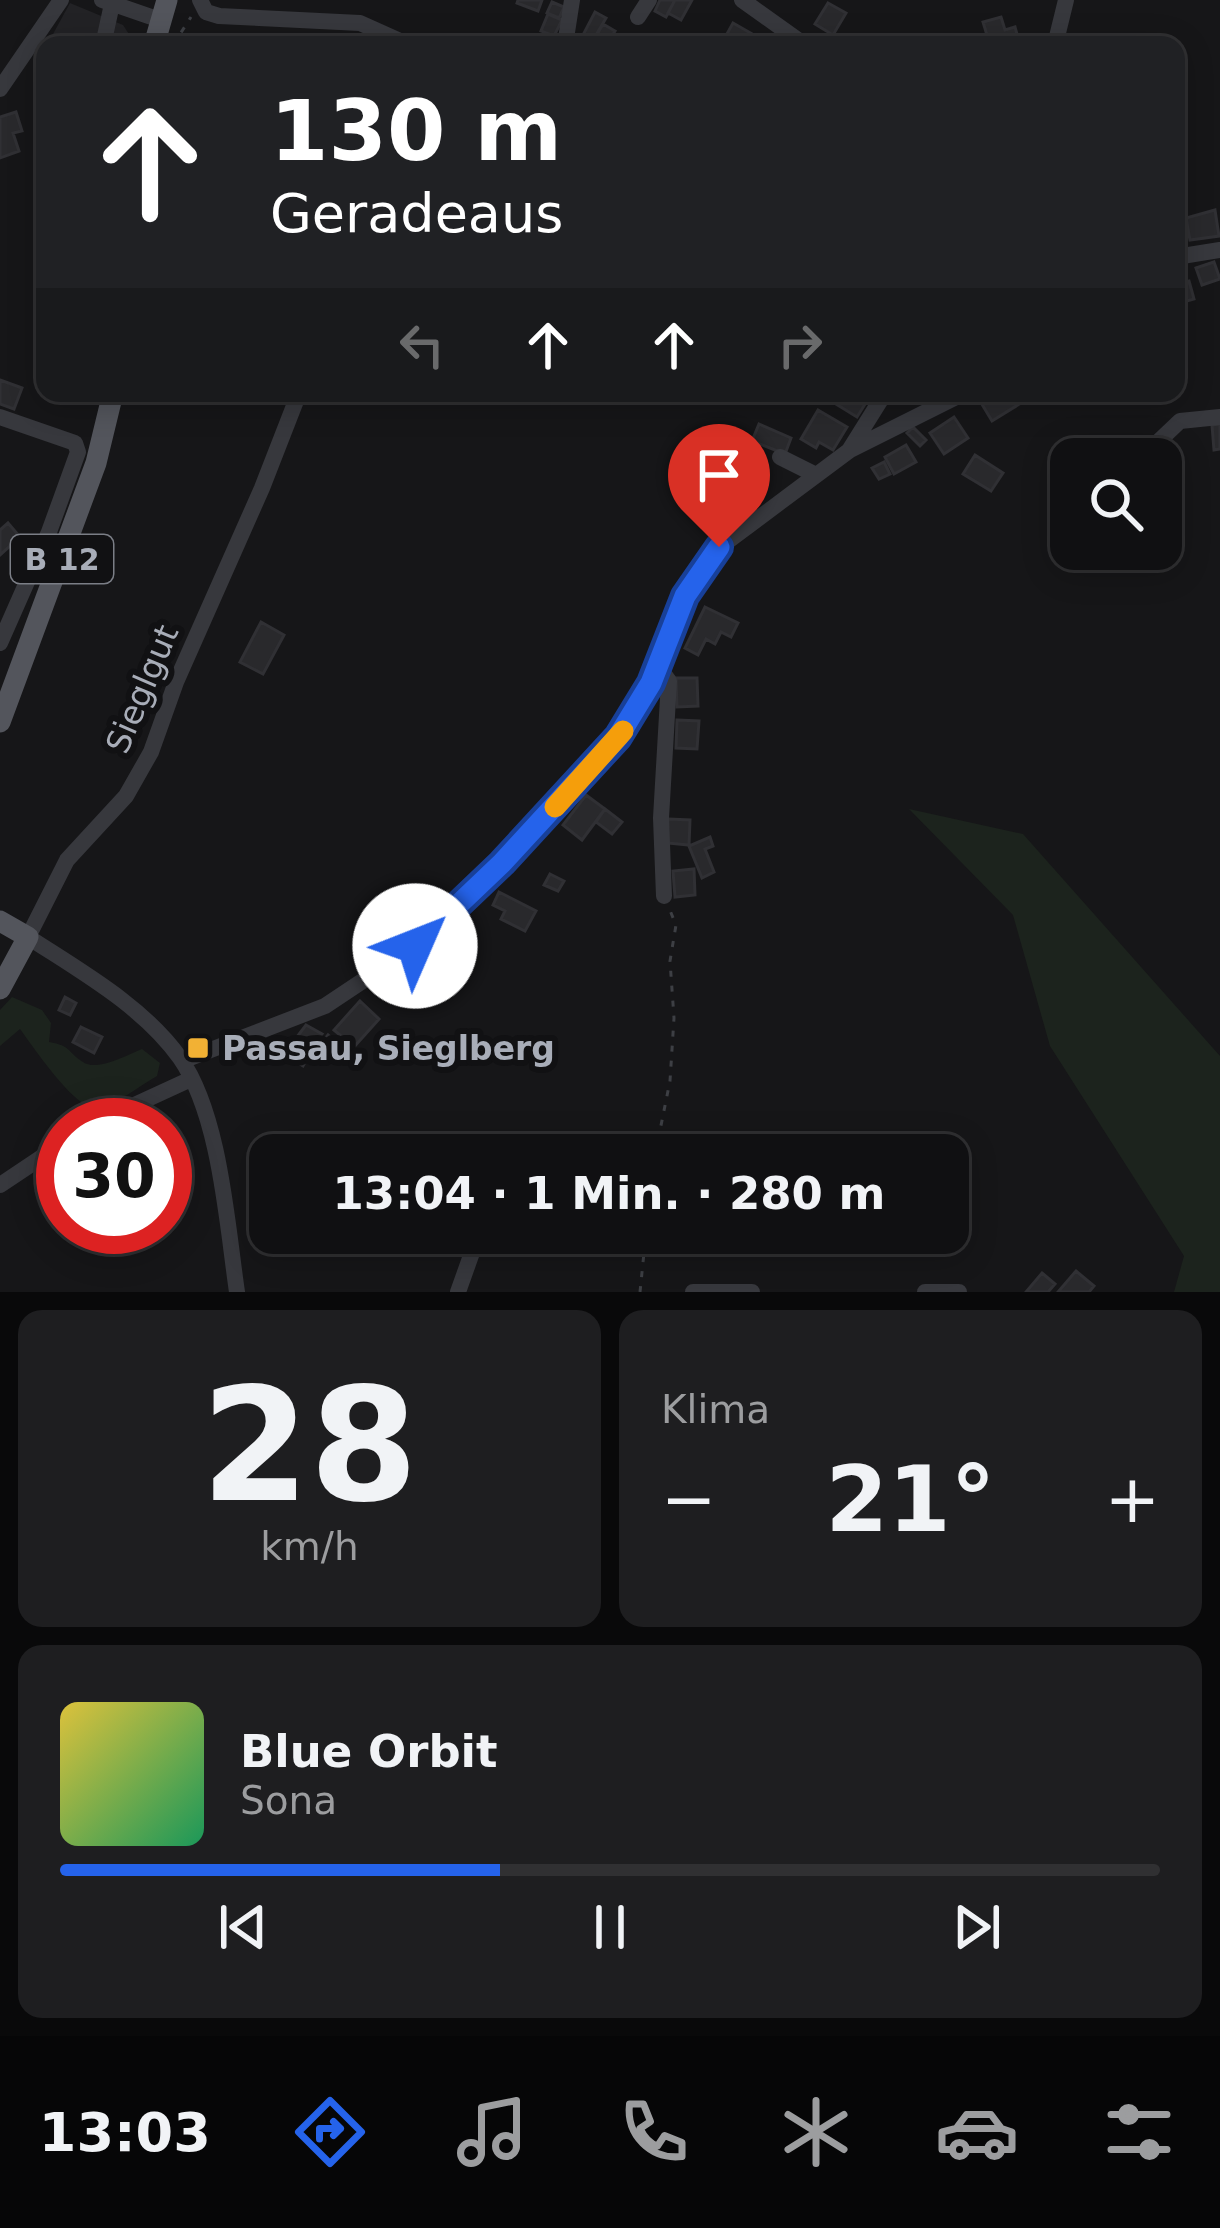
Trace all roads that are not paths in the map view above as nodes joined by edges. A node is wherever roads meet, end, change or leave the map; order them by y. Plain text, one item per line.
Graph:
1 (61, 0) edge
2 (572, 0) edge
3 (649, 0) edge
4 (742, 0) edge
5 (1066, 0) edge
6 (107, 2) edge
7 (200, 3) edge
8 (164, 10) edge
9 (638, 16) dead end
10 (36, 36) edge
11 (36, 36) edge
12 (104, 36) edge
13 (389, 36) edge
14 (566, 36) edge
15 (792, 36) edge
16 (1057, 36) edge
17 (0, 89) edge
18 (1220, 250) edge
19 (1185, 256) edge
20 (111, 402) edge
21 (295, 402) edge
22 (879, 402) edge
23 (946, 402) edge
24 (0, 417) edge
25 (1220, 417) edge
26 (1162, 438) edge
27 (850, 450) junction
28 (780, 457) dead end
29 (817, 475) junction
30 (0, 643) edge
31 (658, 667) junction
32 (0, 722) edge
33 (664, 896) road end
34 (0, 921) edge
35 (28, 938) junction
36 (0, 989) edge
37 (182, 1061) junction
38 (191, 1079) junction
39 (150, 1098) edge
40 (36, 1161) edge
41 (0, 1185) edge
42 (472, 1254) edge
43 (237, 1292) edge
44 (458, 1292) edge
45 (693, 1292) edge
46 (752, 1292) edge
47 (925, 1292) edge
48 (959, 1292) edge

1 - 10 street
2 - 14 street
3 - 9 street
4 - 15 street
5 - 16 street
6 - 8 street
6 - 12 street
7 - 13 street
11 - 17 street
18 - 19 street
20 - 32 main road, B 12
21 - 35 street, Sieglgut
22 - 27 street
23 - 27 street
24 - 30 street
25 - 26 street
27 - 29 street
28 - 29 street
29 - 31 street
31 - 33 street
31 - 37 street
34 - 35 main road
35 - 36 main road
35 - 37 street
37 - 38 street
38 - 39 street
38 - 43 street
40 - 41 street
42 - 44 street
45 - 46 street
47 - 48 street

